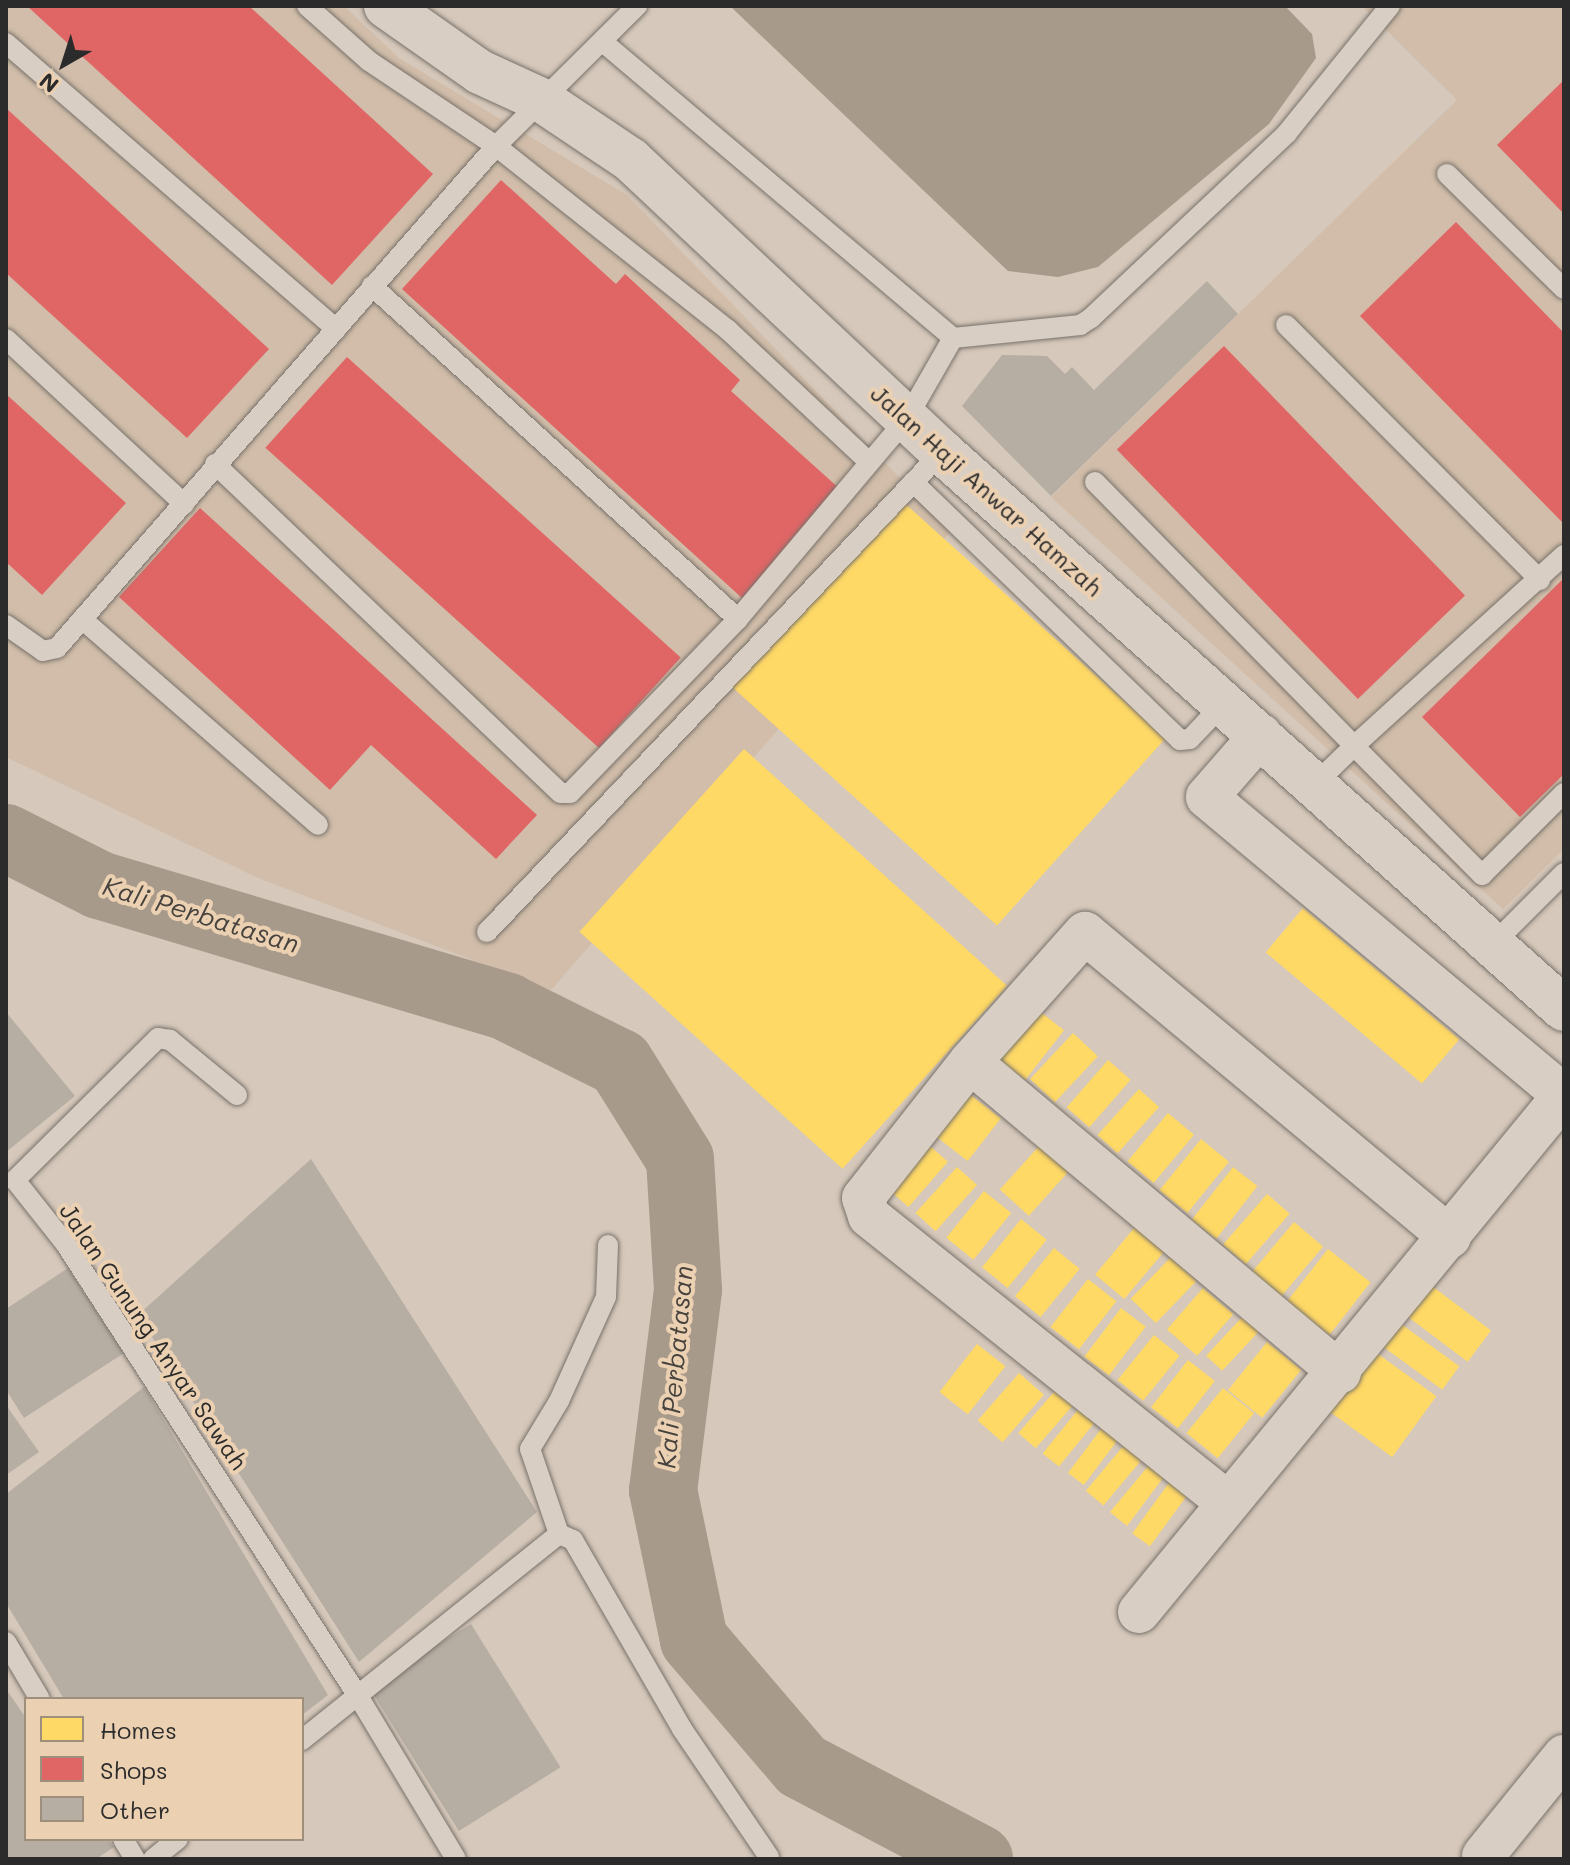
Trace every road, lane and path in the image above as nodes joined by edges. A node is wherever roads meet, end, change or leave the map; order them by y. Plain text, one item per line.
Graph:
1 (307, 6) edge
2 (386, 6) edge
3 (637, 6) edge
4 (1390, 6) edge
5 (603, 42) junction
6 (6, 43) edge
7 (543, 101) junction
8 (496, 146) junction
9 (1447, 174) dead end
10 (372, 286) junction
11 (1564, 289) edge
12 (1286, 325) dead end
13 (336, 329) junction
14 (953, 338) junction
15 (6, 339) edge
16 (907, 418) junction
17 (869, 462) junction
18 (215, 464) junction
19 (928, 467) junction
20 (1095, 482) dead end
21 (184, 504) junction
22 (1564, 555) edge
23 (1540, 580) junction
24 (82, 619) junction
25 (738, 619) junction
26 (6, 625) edge
27 (1225, 702) junction
28 (1261, 735) junction
29 (1354, 746) junction
30 (1316, 783) junction
31 (1564, 793) edge
32 (318, 825) dead end
33 (1564, 873) edge
34 (487, 932) dead end
35 (1492, 945) junction
36 (1564, 1009) edge
37 (970, 1062) junction
38 (237, 1095) dead end
39 (1564, 1096) edge
40 (1450, 1237) junction
41 (608, 1245) dead end
42 (1340, 1372) junction
43 (1227, 1502) junction
44 (566, 1537) junction
45 (1139, 1612) dead end
46 (6, 1642) edge
47 (358, 1696) junction
48 (39, 1697) edge
49 (304, 1738) edge
50 (1564, 1756) edge
51 (124, 1841) edge
52 (176, 1841) edge
53 (1483, 1856) dead end
54 (769, 1857) dead end
55 (135, 1859) edge
56 (153, 1859) edge
57 (456, 1859) edge

1 - 8 lane
2 - 7 street, Jalan Haji Anwar Hamzah
3 - 5 lane
4 - 14 lane
5 - 7 lane
5 - 14 lane
6 - 13 lane
7 - 8 lane
7 - 16 street, Jalan Haji Anwar Hamzah
8 - 10 lane
8 - 17 lane
9 - 11 lane
10 - 13 lane
10 - 25 lane
12 - 23 lane
13 - 18 lane
14 - 16 lane
15 - 21 lane
16 - 17 lane
16 - 19 street, Jalan Haji Anwar Hamzah
17 - 25 lane
18 - 21 lane
18 - 25 lane
19 - 27 street, Jalan Haji Anwar Hamzah
19 - 27 lane
19 - 34 lane
20 - 29 lane
21 - 24 lane
22 - 23 lane
23 - 29 lane
24 - 26 lane
24 - 32 lane
27 - 28 street, Jalan Haji Anwar Hamzah
28 - 30 street, Jalan Haji Anwar Hamzah
28 - 39 street
29 - 30 lane
29 - 31 lane
30 - 35 street, Jalan Haji Anwar Hamzah
33 - 35 lane
35 - 36 street, Jalan Haji Anwar Hamzah
37 - 40 street
37 - 42 street
37 - 43 street
38 - 47 lane, Jalan Gunung Anyar Sawah
39 - 40 street
40 - 42 street
41 - 44 lane
42 - 43 street
43 - 45 street
44 - 47 lane
44 - 54 lane
46 - 48 lane
47 - 49 lane
47 - 57 lane, Jalan Gunung Anyar Sawah
50 - 53 street
51 - 55 lane
52 - 56 lane

